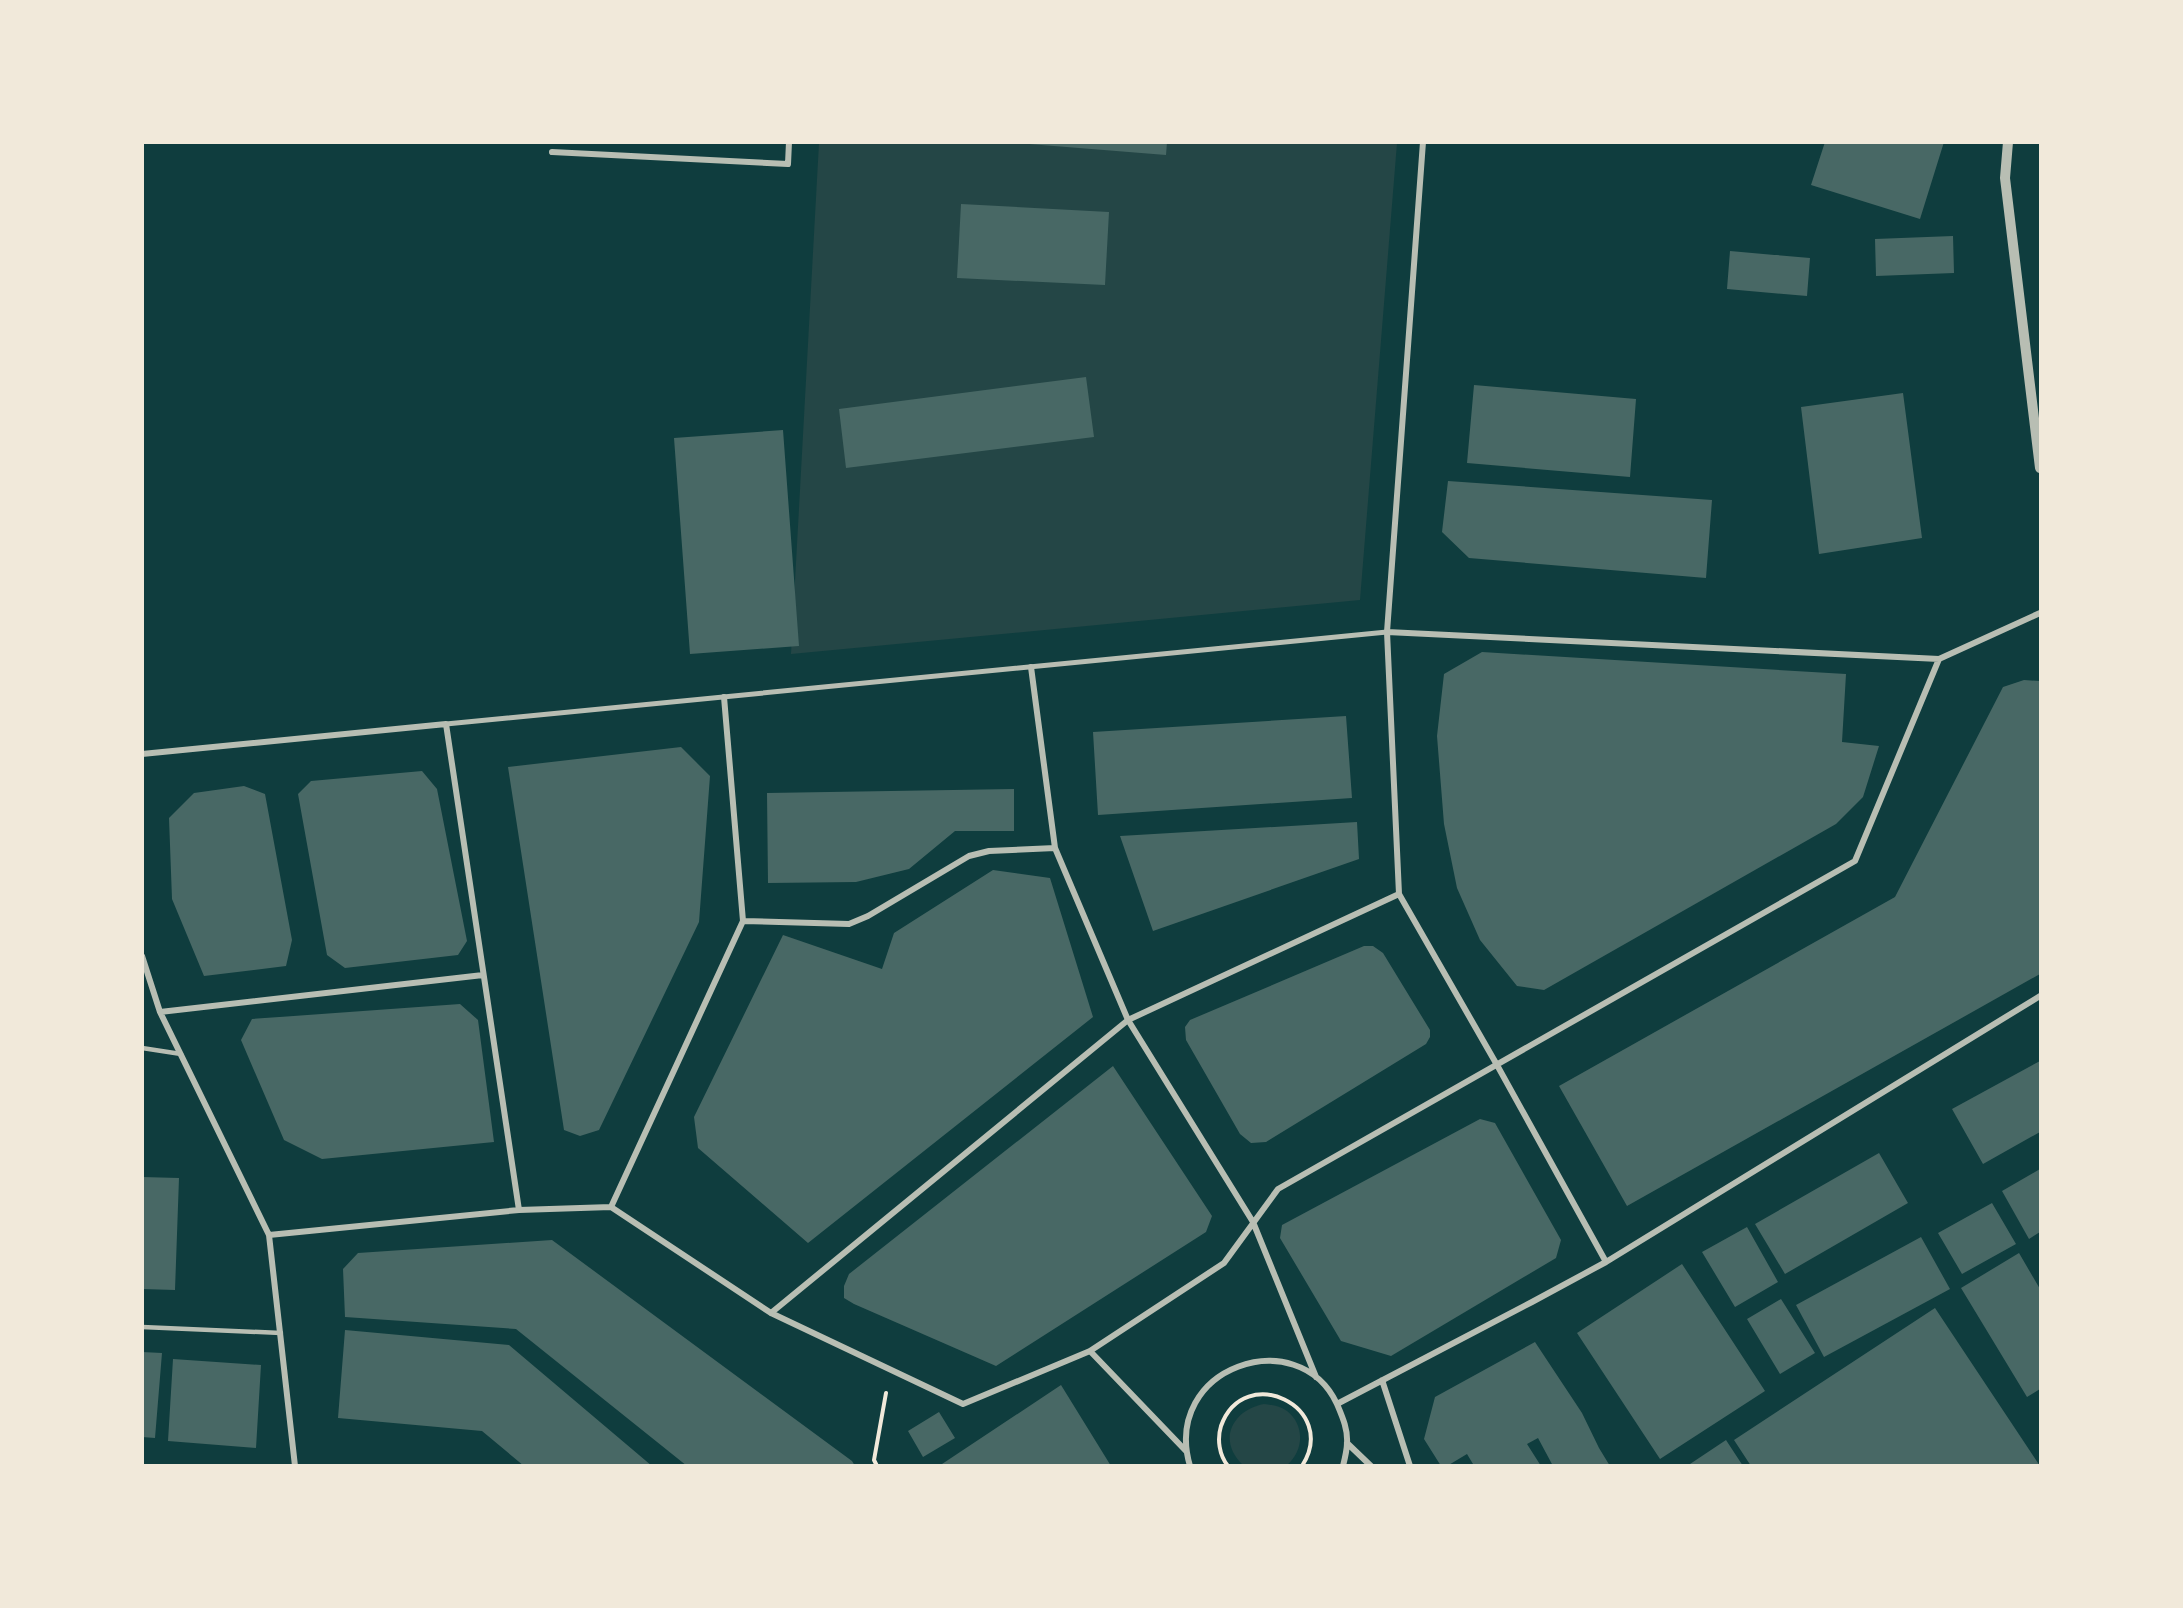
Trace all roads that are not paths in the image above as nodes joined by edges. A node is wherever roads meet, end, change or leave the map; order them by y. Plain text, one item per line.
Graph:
1 (789, 142) edge
2 (1423, 142) edge
3 (2008, 142) edge
4 (552, 152) dead end
5 (2040, 468) edge
6 (2040, 613) edge
7 (1387, 632) junction
8 (1939, 659) junction
9 (1030, 667) junction
10 (724, 697) junction
11 (446, 724) junction
12 (142, 754) edge
13 (1055, 848) junction
14 (1399, 894) junction
15 (743, 921) junction
16 (142, 956) edge
17 (483, 975) junction
18 (2040, 996) edge
19 (160, 1012) junction
20 (1128, 1020) junction
21 (142, 1047) edge
22 (181, 1054) junction
23 (1497, 1065) junction
24 (611, 1206) junction
25 (519, 1210) junction
26 (1253, 1222) junction
27 (269, 1235) junction
28 (1606, 1262) junction
29 (771, 1312) junction
30 (142, 1327) edge
31 (281, 1333) junction
32 (1090, 1351) junction
33 (1316, 1377) junction
34 (1382, 1380) junction
35 (1337, 1404) junction
36 (1347, 1443) junction
37 (1186, 1451) junction
38 (295, 1466) edge
39 (1190, 1466) edge
40 (1343, 1466) edge
41 (1371, 1466) edge
42 (1410, 1466) edge

1 - 4 street
2 - 7 street
3 - 5 street
6 - 8 street
7 - 8 street
7 - 9 street
7 - 14 street
8 - 23 street
9 - 10 street
9 - 13 street
10 - 11 street
10 - 15 street
11 - 12 street
11 - 17 street
13 - 15 street
13 - 20 street
14 - 20 street
14 - 23 street
15 - 24 street
16 - 19 street
17 - 19 street
17 - 25 street
18 - 28 street
19 - 22 street
20 - 26 street
20 - 29 street
21 - 22 lane
22 - 27 street
23 - 26 street
23 - 28 street
24 - 25 street
24 - 29 street
25 - 27 street
26 - 32 street
26 - 33 street
27 - 31 street
28 - 34 street
29 - 32 street
30 - 31 lane
31 - 38 street
32 - 37 street
33 - 35 street
33 - 37 street
34 - 35 street
34 - 42 street
35 - 36 street
36 - 40 street
36 - 41 street
37 - 39 street

